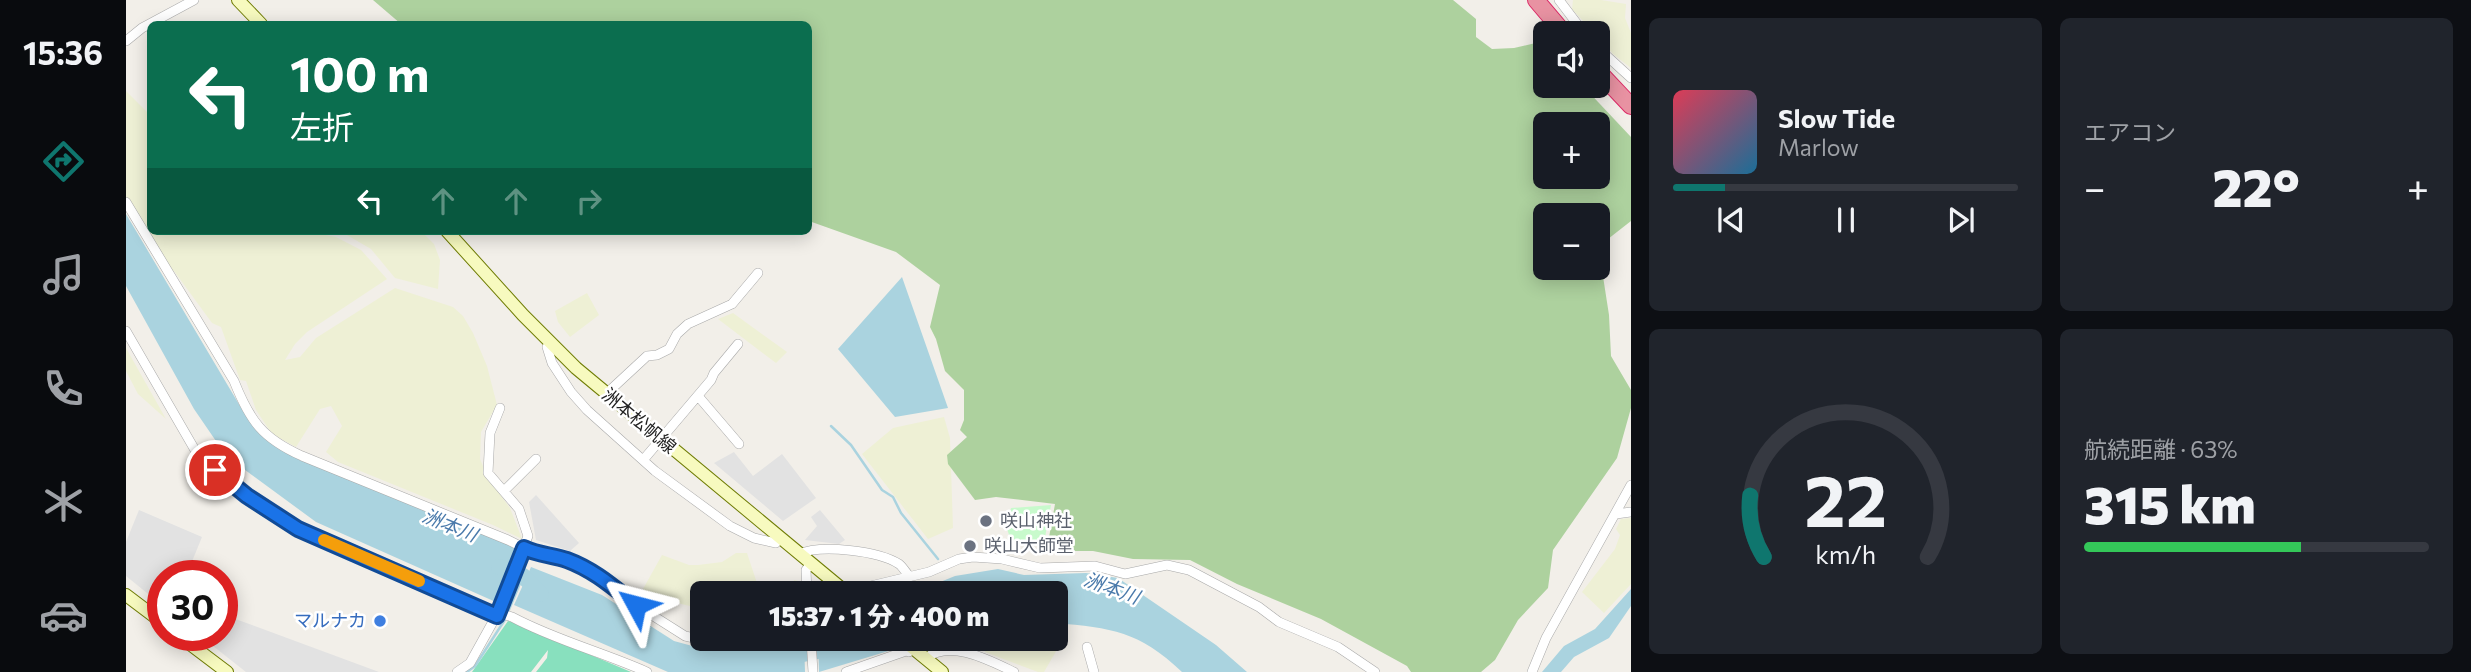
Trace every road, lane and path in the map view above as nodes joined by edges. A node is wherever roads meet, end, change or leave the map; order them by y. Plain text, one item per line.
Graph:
1 (194, 0) edge
2 (238, 0) edge
3 (1536, 0) edge
4 (1559, 0) edge
5 (155, 21) edge
6 (258, 21) edge
7 (1554, 21) edge
8 (1575, 21) edge
9 (147, 25) edge
10 (126, 41) edge
11 (1610, 59) edge
12 (1631, 78) edge
13 (1610, 84) edge
14 (1631, 106) edge
15 (126, 202) edge
16 (451, 235) edge
17 (758, 273) dead end
18 (126, 331) edge
19 (550, 344) junction
20 (738, 344) dead end
21 (606, 394) junction
22 (698, 396) junction
23 (500, 408) dead end
24 (661, 439) junction
25 (739, 444) dead end
26 (536, 459) dead end
27 (644, 460) junction
28 (1631, 485) edge
29 (505, 491) junction
30 (1631, 512) edge
31 (1616, 514) junction
32 (780, 538) junction
33 (524, 550) junction
34 (800, 554) junction
35 (811, 563) junction
36 (910, 577) junction
37 (806, 581) edge
38 (834, 581) edge
39 (893, 581) edge
40 (126, 595) edge
41 (147, 611) edge
42 (503, 614) junction
43 (690, 637) edge
44 (1087, 648) dead end
45 (199, 651) edge
46 (812, 651) edge
47 (906, 651) edge
48 (914, 651) edge
49 (926, 659) junction
50 (227, 672) edge
51 (457, 672) edge
52 (647, 672) edge
53 (813, 672) edge
54 (846, 672) edge
55 (942, 672) edge
56 (1014, 672) edge
57 (1094, 672) edge
58 (1375, 672) edge
59 (1532, 672) edge

1 - 5 street
2 - 6 main road
3 - 7 highway
4 - 8 street
9 - 10 street
11 - 12 street
13 - 14 highway
15 - 33 street
16 - 19 main road, 洲本松帆線
17 - 21 street
18 - 42 street
19 - 21 main road, 洲本松帆線
19 - 27 street
20 - 22 street
21 - 24 main road, 洲本松帆線
22 - 24 street
22 - 25 street
23 - 29 street
24 - 27 street
24 - 32 main road, 洲本松帆線
26 - 29 street
27 - 32 street
28 - 31 street
29 - 33 street
30 - 31 street
31 - 59 street
32 - 34 main road, 洲本松帆線
33 - 42 street
33 - 43 street
34 - 35 main road, 洲本松帆線
34 - 36 street
35 - 37 street
35 - 38 main road, 洲本松帆線
36 - 39 street
36 - 58 street
40 - 41 main road
42 - 51 street
42 - 52 street
44 - 57 street
45 - 50 main road
46 - 53 street
47 - 54 street
48 - 49 main road
49 - 55 main road
49 - 56 street

